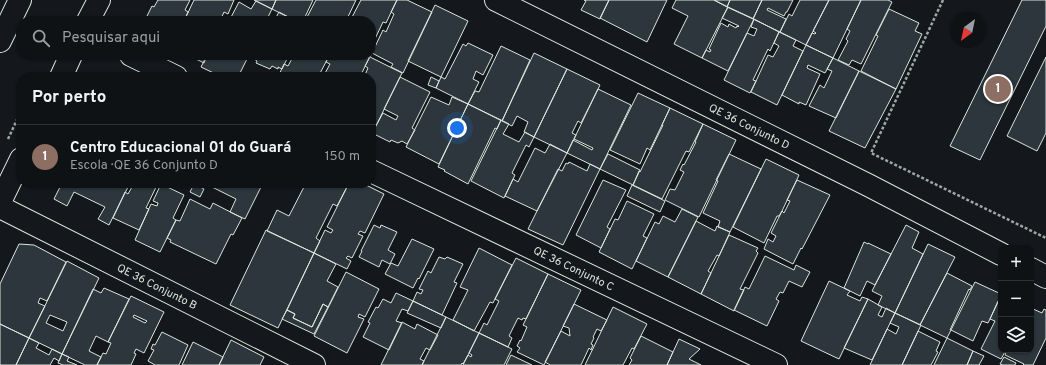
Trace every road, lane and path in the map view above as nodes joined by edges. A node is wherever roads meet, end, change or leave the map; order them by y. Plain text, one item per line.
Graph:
1 (20, 0) edge
2 (99, 0) edge
3 (496, 0) edge
4 (943, 0) edge
5 (91, 16) edge
6 (0, 41) edge
7 (69, 60) edge
8 (141, 60) edge
9 (63, 72) edge
10 (166, 72) edge
11 (16, 122) edge
12 (6, 143) dead end
13 (16, 169) edge
14 (376, 173) edge
15 (0, 202) edge
16 (0, 207) edge
17 (1046, 238) edge
18 (998, 252) edge
19 (1034, 271) edge
20 (1046, 277) edge
21 (314, 365) edge
22 (776, 365) edge

1 - 6 street
2 - 5 street
3 - 18 street, QE 36 Conjunto D
4 - 17 path
7 - 9 street
8 - 10 street
11 - 12 path
13 - 15 street
14 - 22 street, QE 36 Conjunto C
16 - 21 street, QE 36 Conjunto B
19 - 20 street

